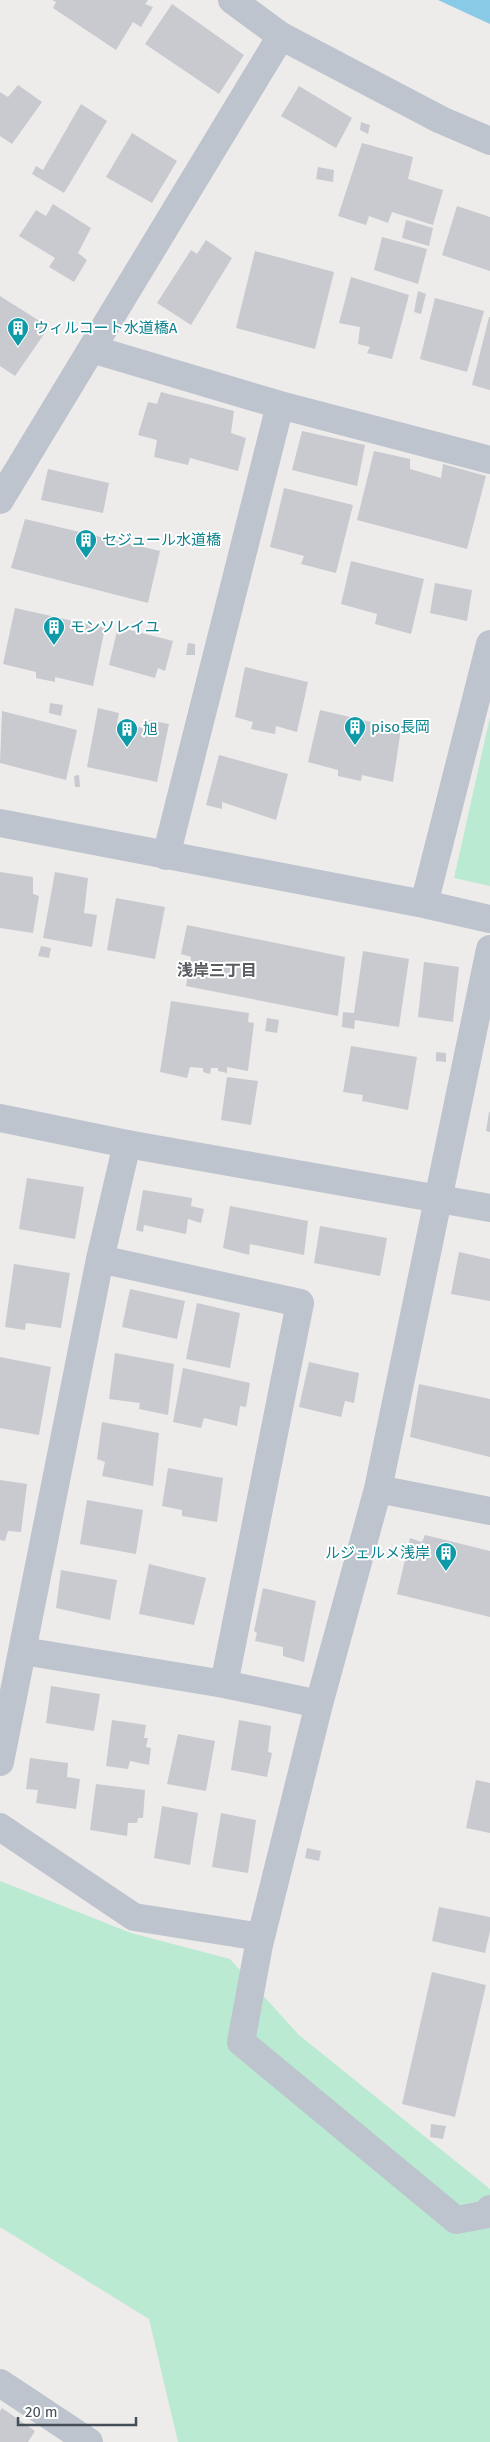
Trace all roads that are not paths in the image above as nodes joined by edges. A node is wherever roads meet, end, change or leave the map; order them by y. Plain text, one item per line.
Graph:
1 (232, 0) edge
2 (281, 36) junction
3 (490, 141) edge
4 (92, 349) junction
5 (280, 405) junction
6 (490, 460) edge
7 (0, 500) edge
8 (490, 644) edge
9 (0, 822) edge
10 (166, 856) junction
11 (424, 904) junction
12 (490, 919) edge
13 (490, 949) edge
14 (0, 1118) edge
15 (127, 1144) junction
16 (439, 1198) junction
17 (490, 1208) edge
18 (100, 1260) junction
19 (378, 1489) junction
20 (490, 1511) edge
21 (23, 1652) junction
22 (224, 1684) junction
23 (319, 1704) junction
24 (0, 1762) edge
25 (0, 1827) edge
26 (261, 1937) junction
27 (490, 2209) edge
28 (0, 2382) edge
29 (89, 2442) edge

1 - 2 street
2 - 3 street
2 - 4 street
4 - 5 street
4 - 7 street
5 - 6 street
5 - 10 street
8 - 11 street
9 - 10 street
10 - 11 street
11 - 12 street
13 - 16 street
14 - 15 street
15 - 16 street
15 - 18 street
16 - 17 street
16 - 19 street
18 - 21 street
18 - 22 street
19 - 20 street
19 - 23 street
21 - 22 street
21 - 24 street
22 - 23 street
23 - 26 street
25 - 26 street
26 - 27 street
28 - 29 street

